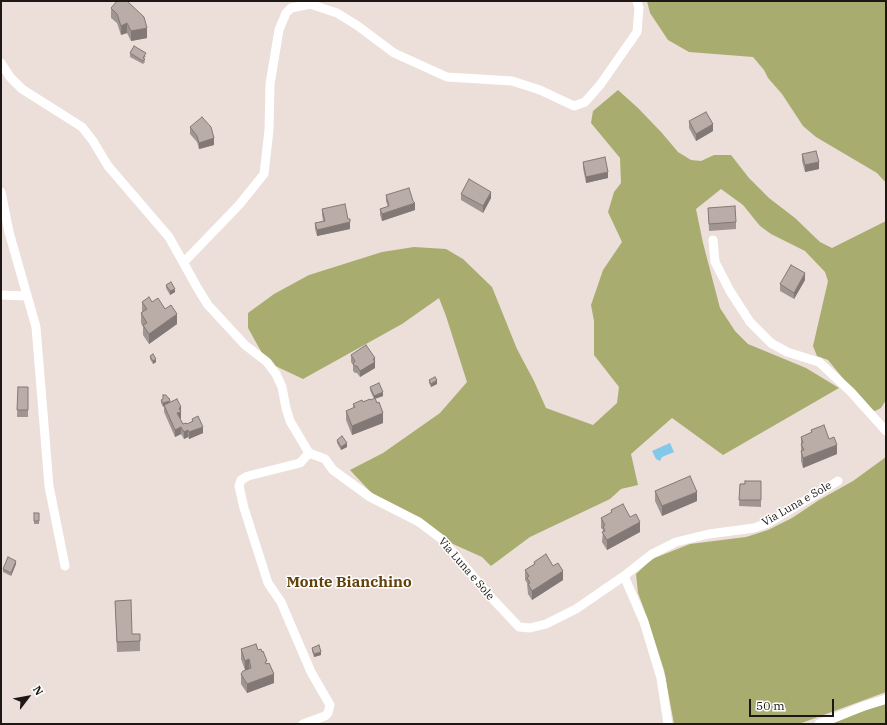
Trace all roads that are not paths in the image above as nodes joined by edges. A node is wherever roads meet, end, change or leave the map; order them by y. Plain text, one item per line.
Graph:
1 (637, 1) edge
2 (1, 63) edge
3 (1, 192) edge
4 (713, 240) dead end
5 (184, 262) junction
6 (1, 295) edge
7 (27, 296) junction
8 (886, 431) edge
9 (309, 453) junction
10 (838, 481) dead end
11 (65, 566) dead end
12 (624, 576) junction
13 (886, 699) edge
14 (303, 724) edge
15 (668, 724) edge
16 (819, 724) edge

1 - 5 street
2 - 5 street
3 - 7 street
4 - 8 street
5 - 9 street
6 - 7 street
7 - 11 street
9 - 12 street, Via Luna e Sole
9 - 14 street
10 - 12 street, Via Luna e Sole
12 - 15 street
13 - 16 street

